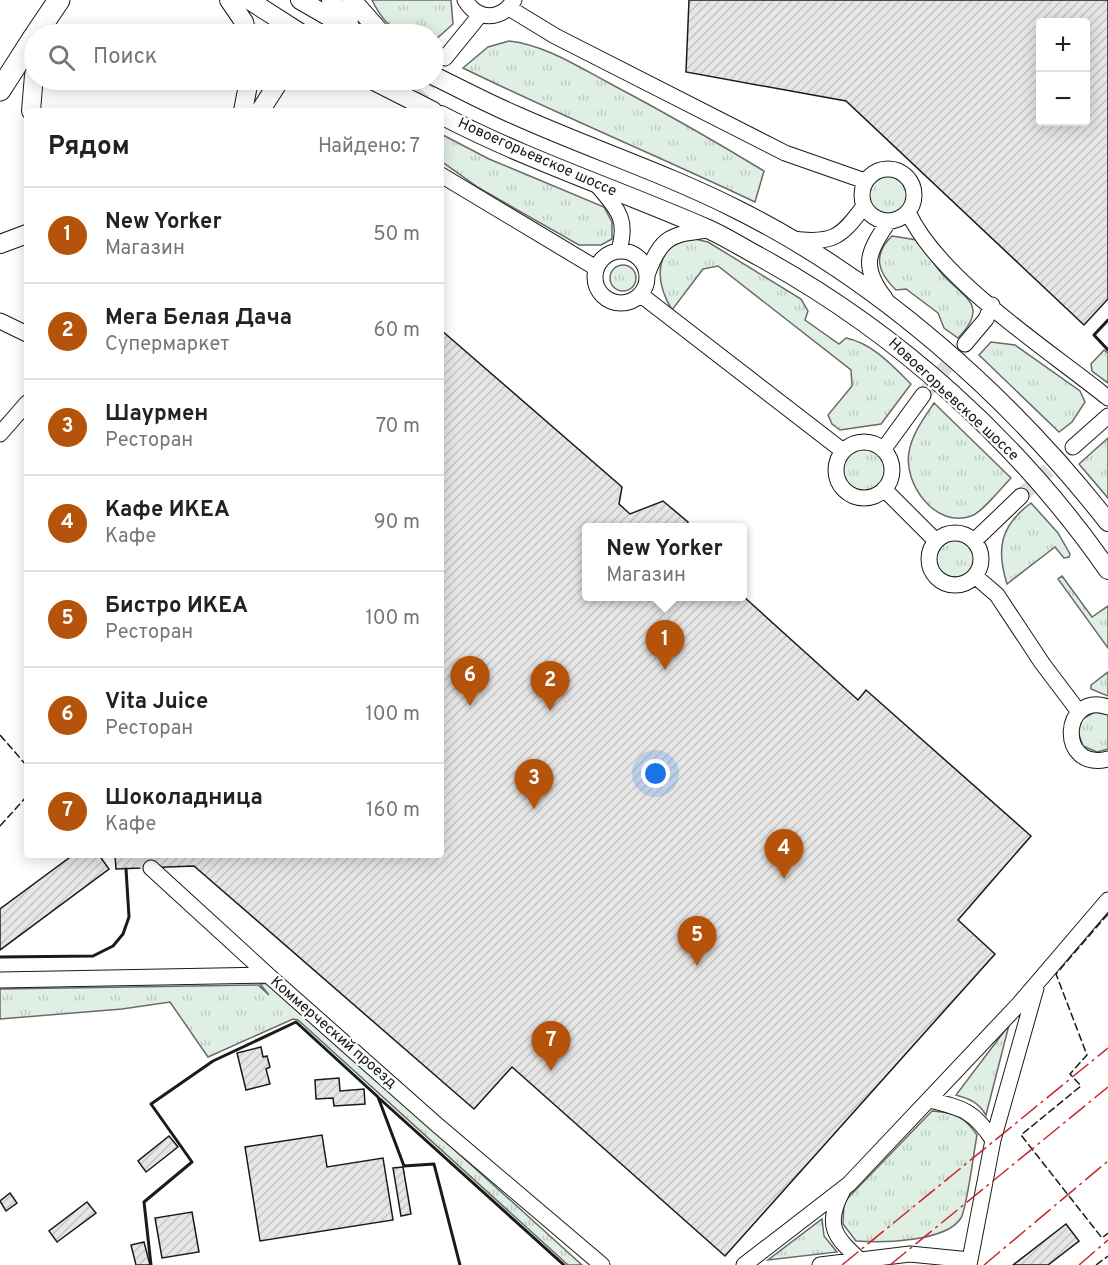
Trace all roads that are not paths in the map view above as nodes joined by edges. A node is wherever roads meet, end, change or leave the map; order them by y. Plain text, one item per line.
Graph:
1 (61, 0) edge
2 (230, 0) edge
3 (249, 0) edge
4 (300, 0) edge
5 (331, 0) edge
6 (352, 0) edge
7 (465, 0) edge
8 (512, 4) edge
9 (480, 15) junction
10 (44, 24) edge
11 (52, 24) edge
12 (244, 24) edge
13 (286, 24) edge
14 (342, 24) edge
15 (351, 24) edge
16 (373, 24) edge
17 (24, 53) edge
18 (446, 58) dead end
19 (444, 80) edge
20 (0, 90) edge
21 (33, 90) edge
22 (247, 90) edge
23 (274, 90) edge
24 (392, 90) edge
25 (31, 108) edge
26 (244, 108) edge
27 (262, 108) edge
28 (427, 108) edge
29 (444, 117) edge
30 (444, 177) edge
31 (865, 181) junction
32 (598, 186) junction
33 (864, 206) junction
34 (908, 212) junction
35 (889, 221) junction
36 (709, 230) junction
37 (24, 235) edge
38 (792, 238) junction
39 (0, 244) edge
40 (619, 250) junction
41 (596, 268) junction
42 (647, 275) junction
43 (641, 295) junction
44 (992, 305) junction
45 (894, 309) junction
46 (0, 320) edge
47 (24, 322) edge
48 (24, 332) edge
49 (965, 344) tunnel mouth
50 (923, 395) tunnel mouth
51 (1108, 398) edge
52 (24, 405) edge
53 (1108, 416) edge
54 (0, 434) edge
55 (1073, 447) tunnel mouth
56 (883, 450) junction
57 (843, 451) junction
58 (884, 489) junction
59 (1021, 496) tunnel mouth
60 (1108, 522) edge
61 (935, 540) junction
62 (974, 541) junction
63 (1108, 570) edge
64 (975, 576) junction
65 (1107, 706) edge
66 (1079, 712) junction
67 (1108, 759) edge
68 (151, 868) tunnel mouth
69 (1108, 900) edge
70 (268, 975) junction
71 (0, 980) edge
72 (1037, 982) junction
73 (929, 1100) junction
74 (993, 1140) junction
75 (843, 1189) junction
76 (861, 1261) junction
77 (969, 1262) edge
78 (602, 1265) edge
79 (744, 1265) edge
80 (820, 1265) edge

1 - 10 highway
1 - 11 main road
2 - 12 main road
3 - 13 main road
4 - 14 main road
5 - 15 main road
6 - 16 main road
7 - 9 street
8 - 9 street
8 - 31 street
9 - 18 street
17 - 20 highway
19 - 38 main road, Новоегорьевское шоссе
21 - 25 main road
22 - 26 main road
23 - 27 main road
24 - 28 main road
29 - 32 main road, Новоегорьевское шоссе
30 - 41 street
31 - 33 street
31 - 34 street
32 - 36 main road, Новоегорьевское шоссе
32 - 40 street
33 - 35 street
33 - 38 street
34 - 35 street
34 - 44 street
35 - 45 street
36 - 42 street
36 - 63 main road, Новоегорьевское шоссе
37 - 39 main road
38 - 45 main road, Новоегорьевское шоссе
40 - 41 street
40 - 42 street
41 - 43 street
42 - 43 street
43 - 57 street
44 - 49 street
44 - 51 street
45 - 60 main road, Новоегорьевское шоссе
46 - 47 street
46 - 48 street
50 - 56 street
52 - 54 street
53 - 55 street
56 - 57 street
56 - 58 street
57 - 58 street
58 - 61 street
59 - 62 street
61 - 62 street
61 - 64 street
62 - 64 street
64 - 66 street
65 - 66 street
66 - 67 street
68 - 70 street
69 - 72 street
70 - 71 street, Коммерческий проезд
70 - 78 street, Коммерческий проезд
72 - 73 street
72 - 74 street
73 - 74 street
73 - 75 street
74 - 77 street
75 - 76 street
75 - 79 street
76 - 77 street
76 - 80 street

